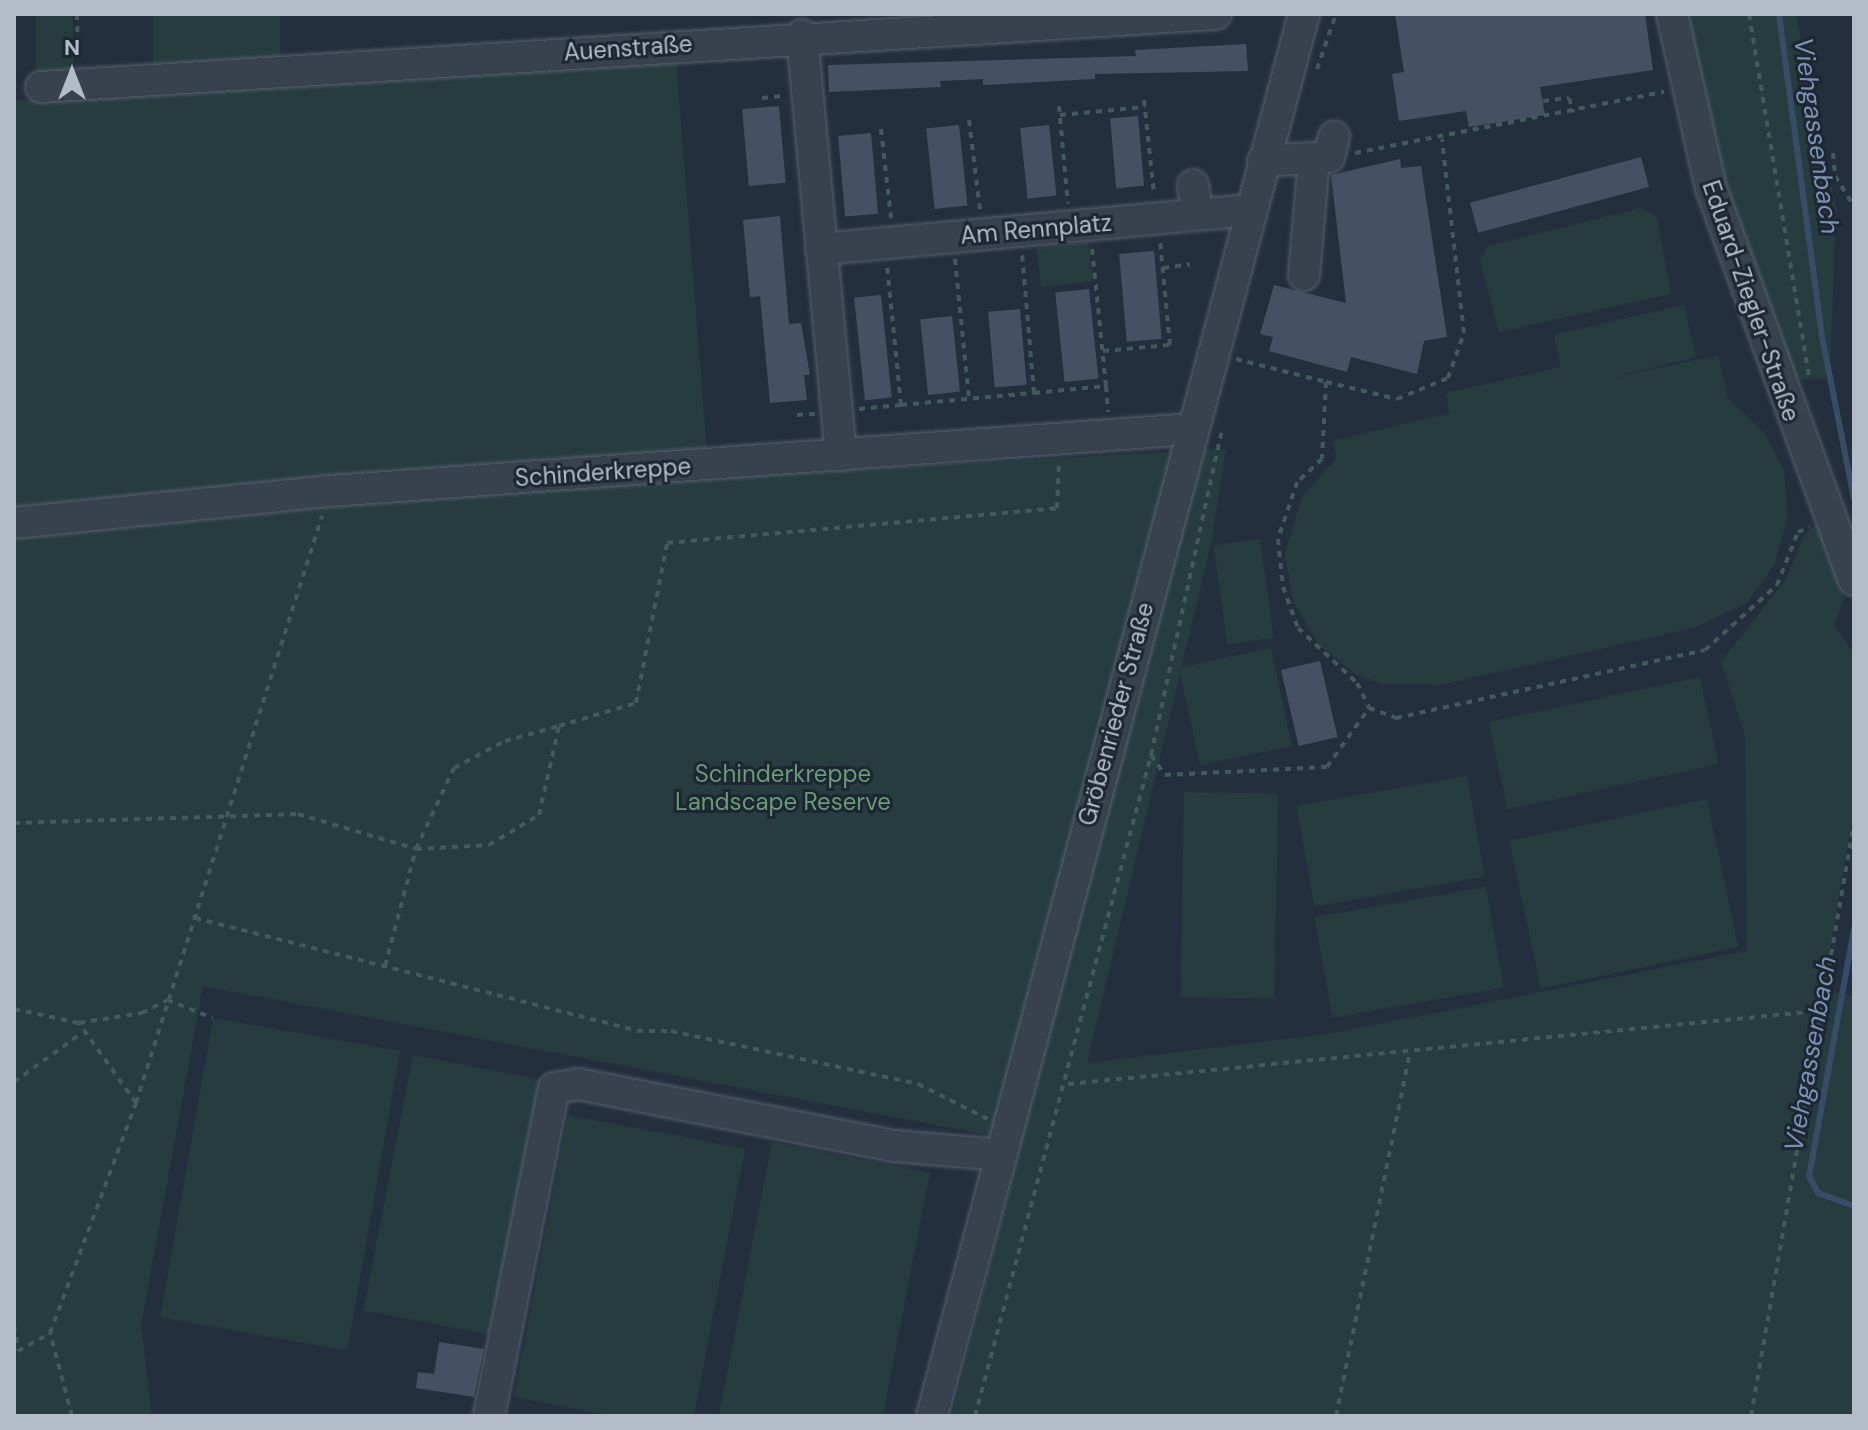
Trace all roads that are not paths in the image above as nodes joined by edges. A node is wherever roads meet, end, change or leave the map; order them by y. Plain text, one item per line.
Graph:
1 (1216, 14) edge
2 (1304, 14) edge
3 (1672, 14) edge
4 (1121, 16) edge
5 (802, 35) junction
6 (41, 87) dead end
7 (1263, 161) junction
8 (1193, 185) dead end
9 (1250, 210) junction
10 (1176, 215) junction
11 (821, 249) junction
12 (1304, 275) dead end
13 (1206, 433) junction
14 (841, 455) junction
15 (14, 523) edge
16 (1854, 580) edge
17 (1006, 1141) junction
18 (489, 1416) edge
19 (932, 1416) edge

1 - 4 street, Auenstraße
2 - 7 street, Gröbenrieder Straße
3 - 16 street, Eduard-Ziegler-Straße
4 - 5 street, Auenstraße
5 - 6 street, Auenstraße
5 - 11 street
7 - 9 street, Gröbenrieder Straße
7 - 12 street
8 - 10 street
9 - 10 street, Am Rennplatz
9 - 13 street, Gröbenrieder Straße
10 - 11 street, Am Rennplatz
11 - 14 street
13 - 14 street, Schinderkreppe
13 - 17 street, Gröbenrieder Straße
14 - 15 street, Schinderkreppe
17 - 18 street
17 - 19 street, Gröbenrieder Straße

